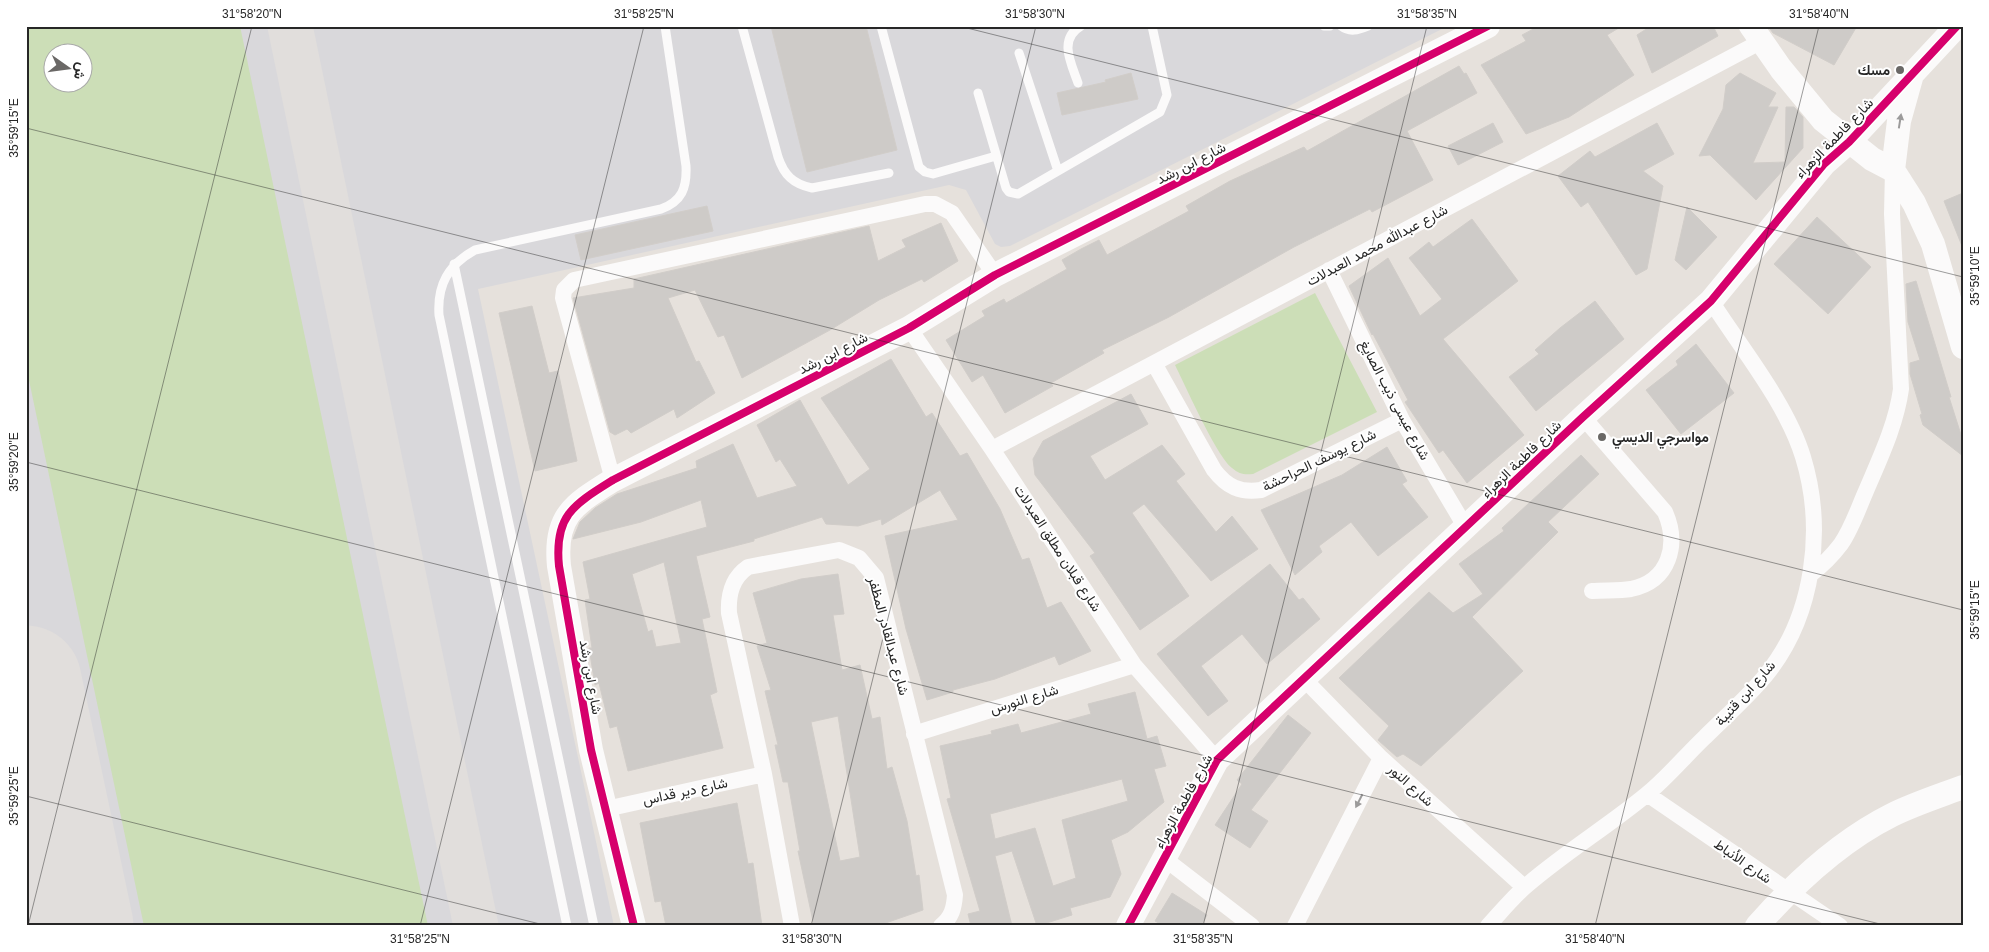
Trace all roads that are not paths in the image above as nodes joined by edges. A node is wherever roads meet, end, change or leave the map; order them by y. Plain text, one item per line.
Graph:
1 (665, 26) edge
2 (742, 26) edge
3 (881, 26) edge
4 (1081, 26) edge
5 (1152, 26) edge
6 (1324, 26) edge
7 (1330, 26) edge
8 (1341, 26) edge
9 (1368, 26) edge
10 (1488, 26) edge
11 (1957, 26) edge
12 (1757, 34) edge
13 (1019, 53) dead end
14 (1913, 72) junction
15 (1078, 83) dead end
16 (978, 94) dead end
17 (1849, 142) junction
18 (996, 156) junction
19 (1893, 170) junction
20 (1058, 171) junction
21 (889, 173) dead end
22 (454, 264) junction
23 (1329, 270) junction
24 (995, 275) junction
25 (1711, 301) junction
26 (908, 328) junction
27 (1963, 347) edge
28 (1155, 365) junction
29 (1584, 417) junction
30 (1402, 420) junction
31 (992, 449) junction
32 (613, 480) junction
33 (1466, 528) junction
34 (1811, 574) junction
35 (1592, 591) dead end
36 (1134, 665) junction
37 (1303, 678) junction
38 (914, 734) junction
39 (1381, 758) junction
40 (1217, 760) junction
41 (764, 774) junction
42 (1963, 787) edge
43 (1647, 794) junction
44 (606, 809) junction
45 (1165, 860) junction
46 (1524, 887) junction
47 (1788, 891) junction
48 (567, 926) edge
49 (594, 926) edge
50 (634, 926) edge
51 (792, 926) edge
52 (941, 926) edge
53 (1128, 926) edge
54 (1252, 926) edge
55 (1295, 926) edge
56 (1488, 926) edge
57 (1757, 926) edge
58 (1840, 926) edge

1 - 22 lane
2 - 21 lane
3 - 18 lane
4 - 15 lane
5 - 20 lane
6 - 7 lane
8 - 9 lane
10 - 24 street, شارع ابن رشد
11 - 14 street, شارع فاطمة الزهراء
12 - 17 street
12 - 23 street, شارع عبدالله محمد العبدلات
13 - 20 lane
14 - 17 street, شارع فاطمة الزهراء
19 -> 14 street
16 - 18 lane
17 - 19 street
17 - 25 street, شارع فاطمة الزهراء
18 - 20 lane
19 - 27 street
19 - 34 street
22 - 48 lane
22 - 49 lane
23 - 28 street, شارع عبدالله محمد العبدلات
23 - 30 street, شارع عيسى ذيب الصايغ
24 - 26 street, شارع ابن رشد
24 - 32 street
25 - 29 street, شارع فاطمة الزهراء
25 - 34 street, شارع ابن قتيبة
26 - 31 street, شارع قبلان مطلق العبدلات
26 - 32 street, شارع ابن رشد
28 - 30 street, شارع يوسف الحراحشة
28 - 31 street, شارع عبدالله محمد العبدلات
29 - 33 street, شارع فاطمة الزهراء
29 - 35 street
30 - 33 street, شارع عيسى ذيب الصايغ
31 - 36 street, شارع قبلان مطلق العبدلات
32 - 44 street, شارع ابن رشد
33 - 37 street, شارع فاطمة الزهراء
34 - 43 street, شارع ابن قتيبة
36 - 38 street, شارع النورس
36 - 40 street, شارع قبلان مطلق العبدلات
37 - 39 street, شارع النور
37 - 40 street, شارع فاطمة الزهراء
38 - 41 street, شارع عبدالقادر المظفر
38 - 52 street, شارع عبدالقادر المظفر
39 - 46 street, شارع النور
39 -> 55 street
40 - 45 street, شارع فاطمة الزهراء
41 - 44 street, شارع دير قداس
41 - 51 street, شارع عبدالقادر المظفر
42 - 47 street
43 - 46 street, شارع ابن قتيبة
43 - 47 street, شارع الأنباط
44 - 50 street, شارع ابن رشد
45 - 53 street, شارع فاطمة الزهراء
45 - 54 street
46 - 56 street, شارع ابن قتيبة
47 - 57 street
47 - 58 street, شارع الأنباط

